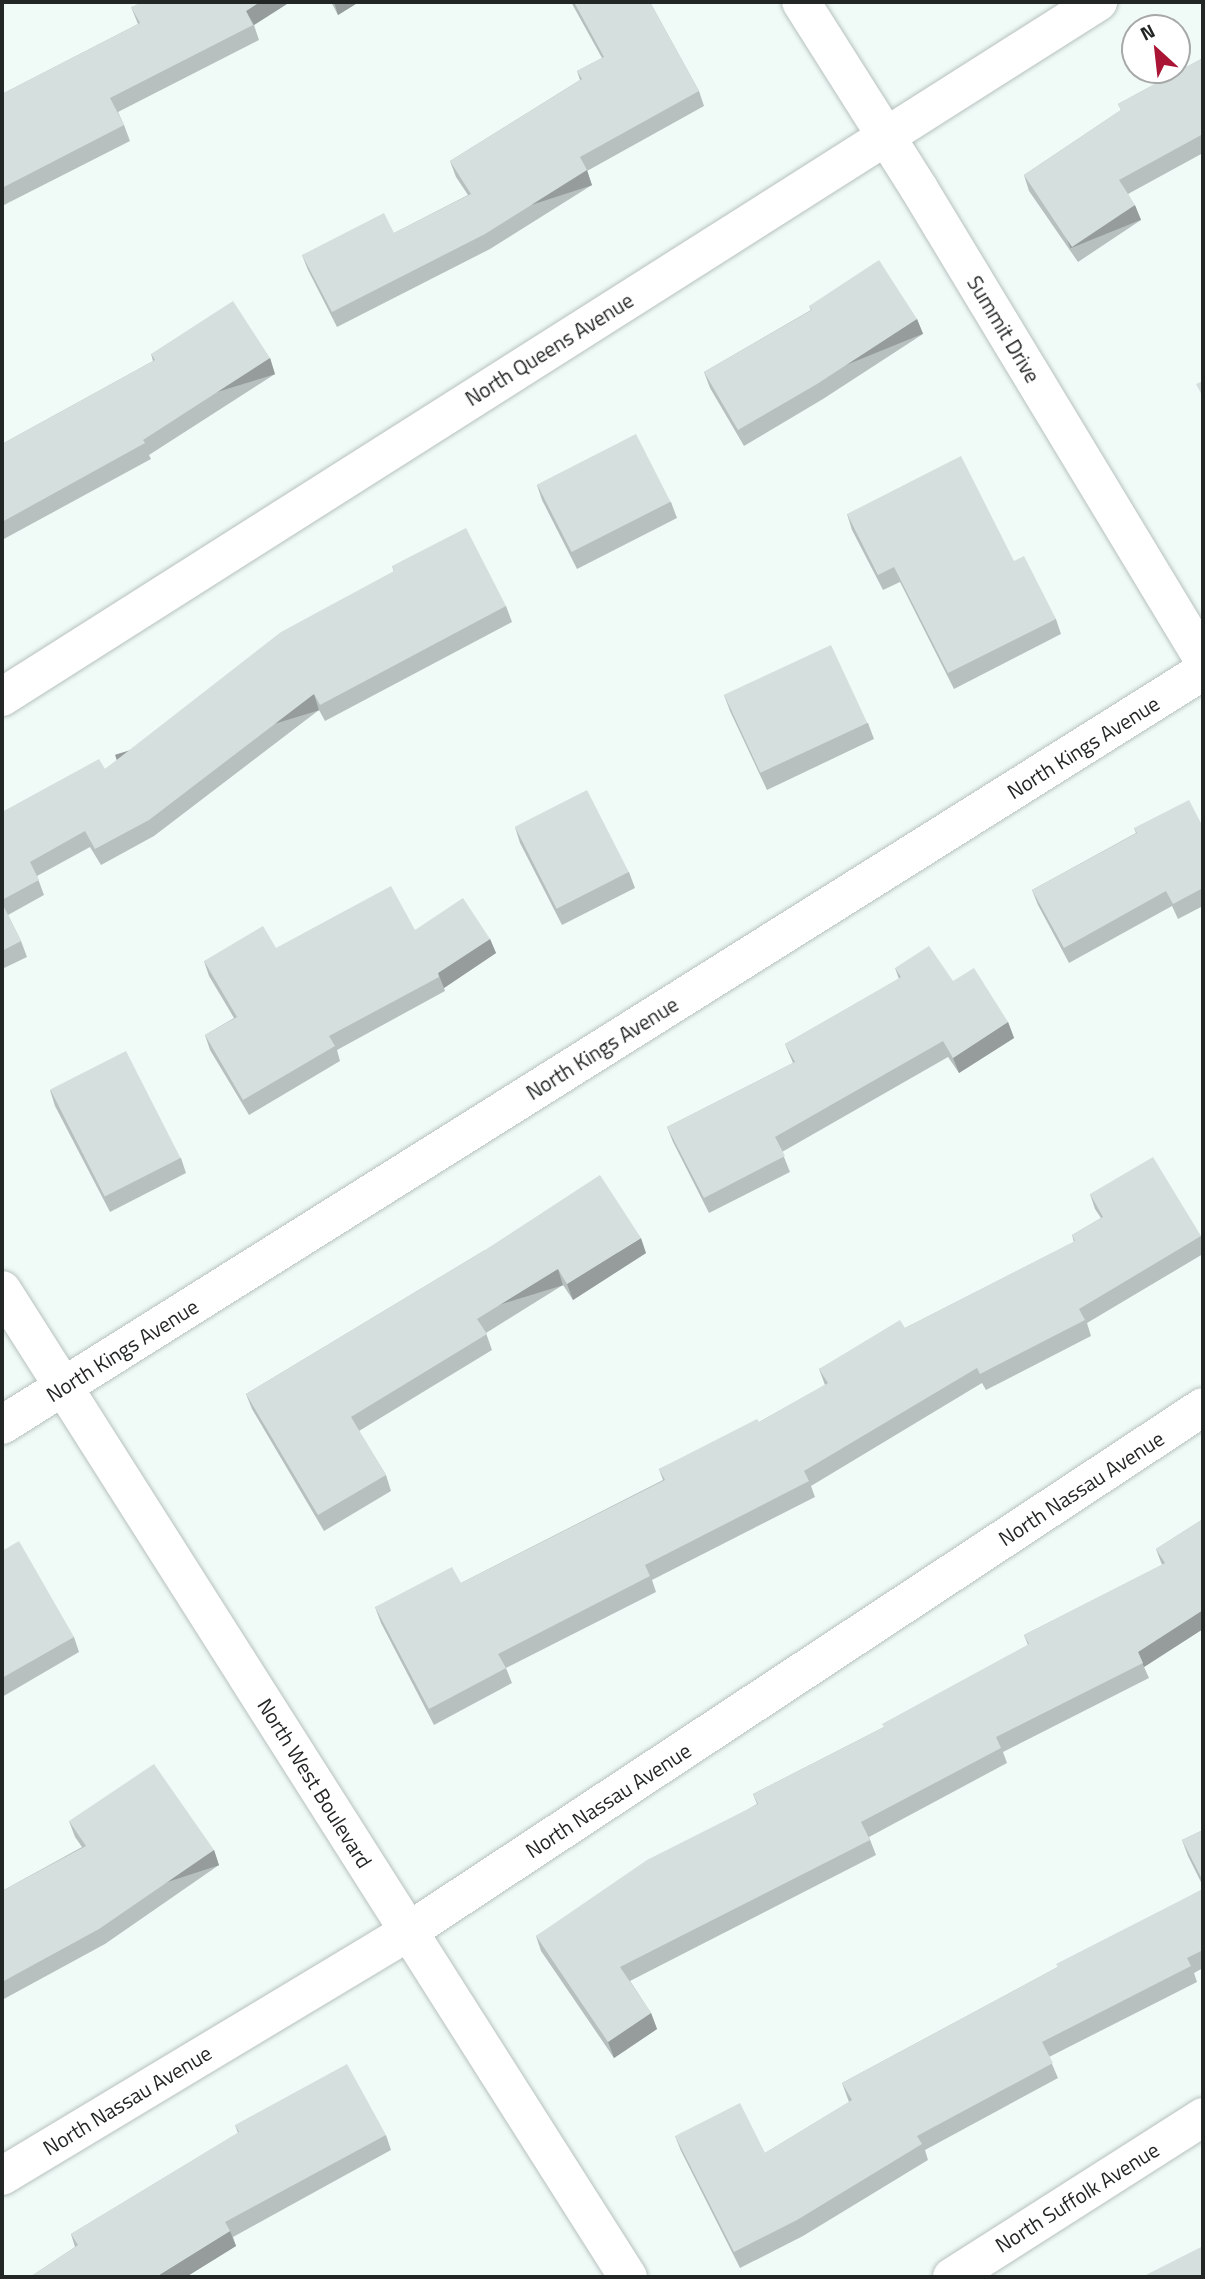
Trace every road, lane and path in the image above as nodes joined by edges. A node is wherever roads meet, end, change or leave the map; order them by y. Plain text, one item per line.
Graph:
1 (800, 2) edge
2 (1098, 2) edge
3 (885, 136) junction
4 (1203, 659) edge
5 (1203, 671) edge
6 (2, 698) edge
7 (2, 1290) edge
8 (63, 1387) junction
9 (1203, 1407) edge
10 (2, 1425) edge
11 (410, 1931) junction
12 (1203, 2117) edge
13 (2, 2176) edge
14 (628, 2277) edge
15 (952, 2277) edge

1 - 3 street, Summit Drive
2 - 3 street, North Queens Avenue
3 - 4 street, Summit Drive
3 - 6 street, North Queens Avenue
5 - 8 street, North Kings Avenue
7 - 8 street, North West Boulevard
8 - 10 street, North Kings Avenue
8 - 11 street, North West Boulevard
9 - 11 street, North Nassau Avenue
11 - 13 street, North Nassau Avenue
11 - 14 street, North West Boulevard
12 - 15 street, North Suffolk Avenue

